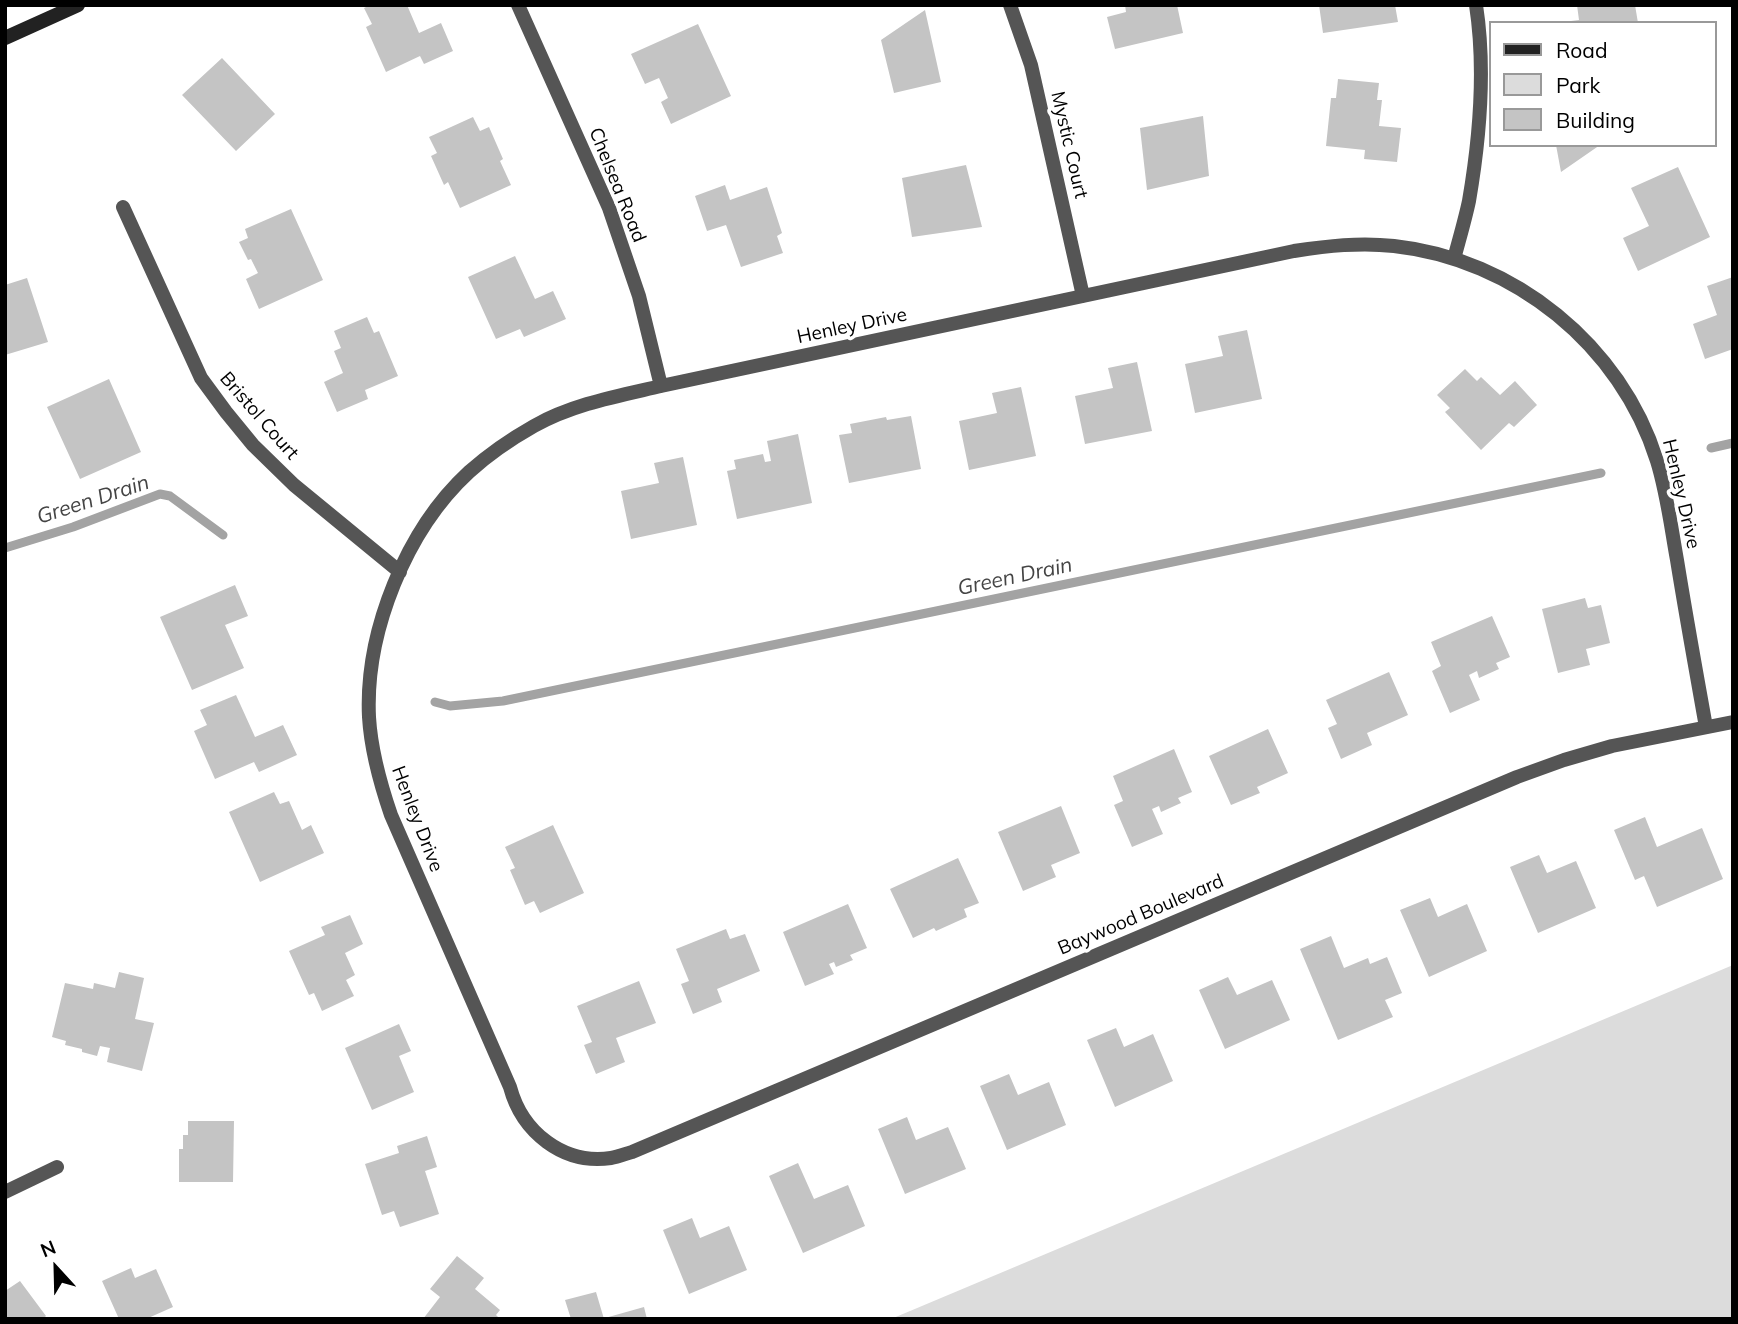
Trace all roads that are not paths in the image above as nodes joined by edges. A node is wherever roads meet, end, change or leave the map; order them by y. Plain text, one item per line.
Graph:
1 (78, 5) edge
2 (518, 5) edge
3 (1010, 5) edge
4 (1476, 5) edge
5 (5, 38) edge
6 (123, 207) dead end
7 (1454, 259) junction
8 (1083, 296) junction
9 (661, 386) junction
10 (400, 572) junction
11 (1733, 722) edge
12 (1706, 727) junction
13 (572, 1154) joint
14 (58, 1167) dead end
15 (5, 1192) edge

1 - 5 street
2 - 9 street, Chelsea Road
3 - 8 street, Mystic Court
4 - 7 street
6 - 10 street, Bristol Court
7 - 8 street, Henley Drive
7 - 12 street, Henley Drive
8 - 9 street, Henley Drive
9 - 10 street, Henley Drive
10 - 13 street, Henley Drive
11 - 12 street, Baywood Boulevard
12 - 13 street, Baywood Boulevard
14 - 15 street

